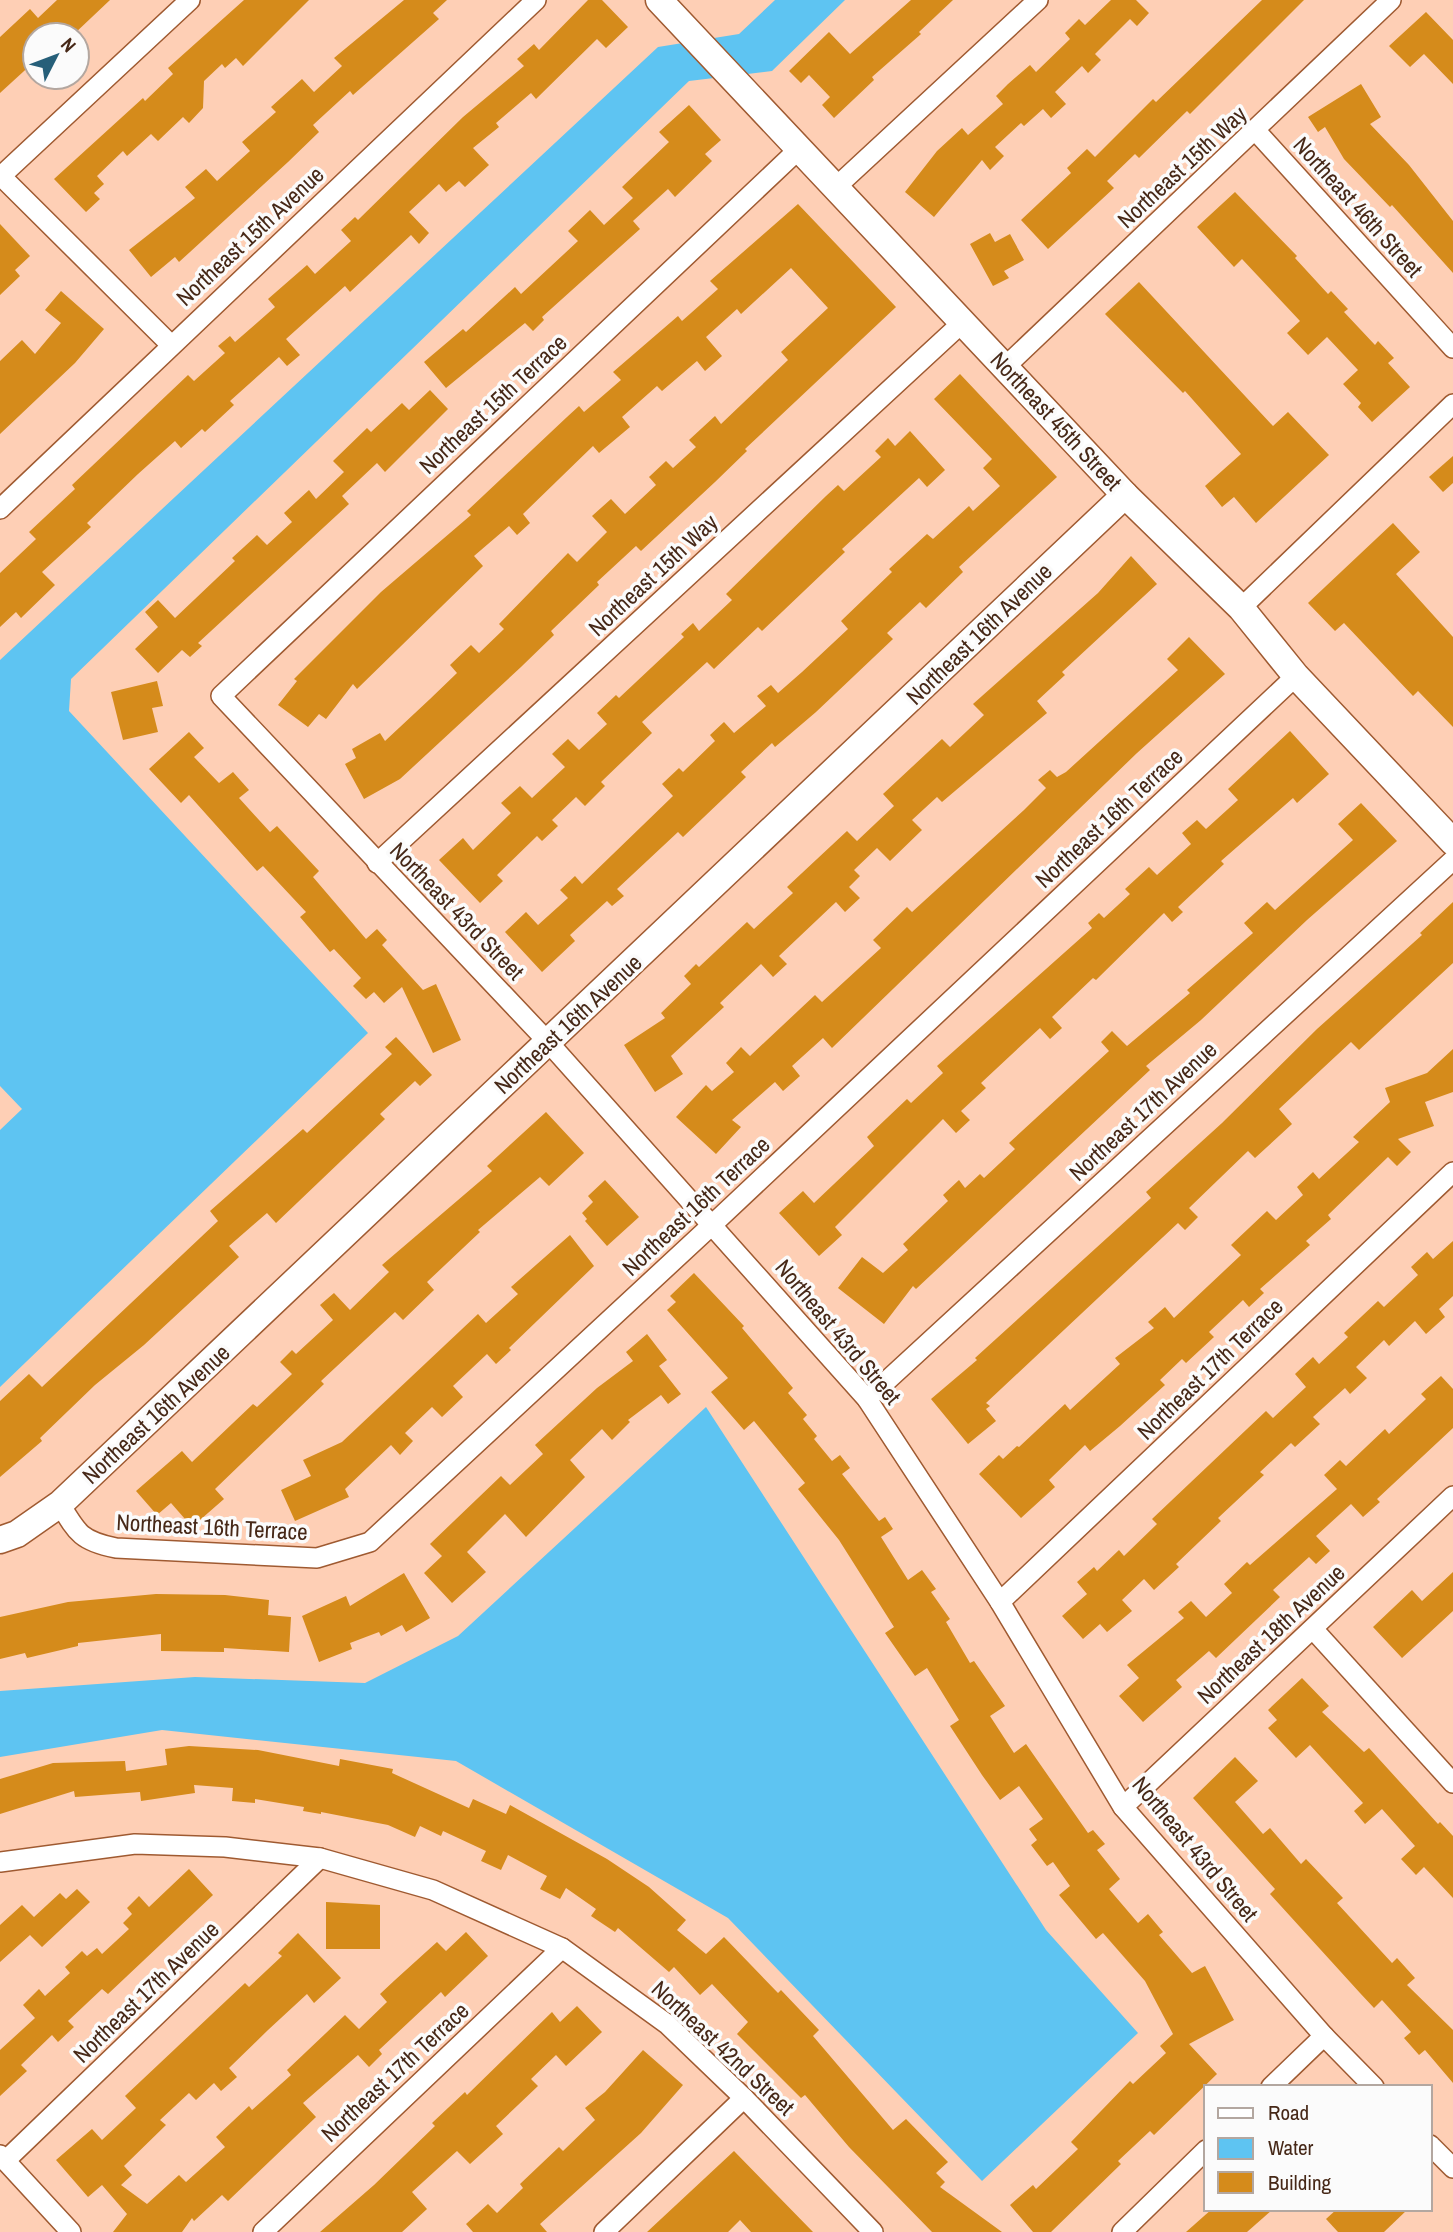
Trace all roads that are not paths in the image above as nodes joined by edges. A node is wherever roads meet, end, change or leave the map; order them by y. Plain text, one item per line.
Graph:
1 (190, 0) edge
2 (536, 0) edge
3 (659, 0) edge
4 (1038, 0) edge
5 (1391, 0) edge
6 (1256, 131) junction
7 (799, 149) junction
8 (0, 176) edge
9 (835, 188) junction
10 (963, 323) junction
11 (171, 345) junction
12 (1453, 348) edge
13 (1004, 367) junction
14 (1453, 404) edge
15 (1125, 495) junction
16 (0, 509) edge
17 (1241, 608) junction
18 (1296, 676) junction
19 (221, 696) joint
20 (1453, 842) edge
21 (1453, 860) edge
22 (377, 863) junction
23 (549, 1043) junction
24 (1453, 1172) edge
25 (713, 1224) junction
26 (867, 1399) junction
27 (1453, 1496) edge
28 (60, 1504) junction
29 (0, 1540) edge
30 (1000, 1602) junction
31 (1313, 1629) junction
32 (1453, 1783) edge
33 (1123, 1807) junction
34 (320, 1858) junction
35 (0, 1862) edge
36 (562, 1948) junction
37 (1324, 2036) junction
38 (1273, 2085) edge
39 (1372, 2085) edge
40 (744, 2098) junction
41 (1432, 2147) edge
42 (1204, 2152) edge
43 (3, 2158) edge
44 (1453, 2168) edge
45 (71, 2232) edge
46 (262, 2232) edge
47 (604, 2232) edge
48 (873, 2232) edge
49 (1122, 2232) edge

1 - 8 street
2 - 11 street, Northeast 15th Avenue
3 - 7 street, Northeast 45th Street
4 - 9 street
5 - 6 street, Northeast 15th Way
6 - 12 street, Northeast 46th Street
6 - 13 street, Northeast 15th Way
7 - 9 street, Northeast 45th Street
7 - 19 street, Northeast 15th Terrace
8 - 11 street
9 - 10 street, Northeast 45th Street
10 - 13 street, Northeast 45th Street
10 - 22 street, Northeast 15th Way
11 - 16 street, Northeast 15th Avenue
13 - 15 street, Northeast 45th Street
14 - 17 street
15 - 17 street, Northeast 45th Street
15 - 23 street, Northeast 16th Avenue
17 - 18 street, Northeast 45th Street
18 - 20 street, Northeast 45th Street
18 - 25 street, Northeast 16th Terrace
19 - 22 street, Northeast 43rd Street
21 - 26 street, Northeast 17th Avenue
22 - 23 street, Northeast 43rd Street
23 - 25 street, Northeast 43rd Street
23 - 28 street, Northeast 16th Avenue
24 - 30 street, Northeast 17th Terrace
25 - 26 street, Northeast 43rd Street
25 - 28 street, Northeast 16th Terrace
26 - 30 street, Northeast 43rd Street
27 - 31 street, Northeast 18th Avenue
28 - 29 street, Northeast 16th Avenue
30 - 33 street, Northeast 43rd Street
31 - 32 street
31 - 33 street, Northeast 18th Avenue
33 - 37 street, Northeast 43rd Street
34 - 35 street
34 - 36 street, Northeast 42nd Street
34 - 43 street, Northeast 17th Avenue
36 - 40 street, Northeast 42nd Street
36 - 46 street, Northeast 17th Terrace
37 - 38 street
37 - 39 street, Northeast 43rd Street
40 - 47 street
40 - 48 street, Northeast 42nd Street
41 - 44 street
42 - 49 street
43 - 45 street

